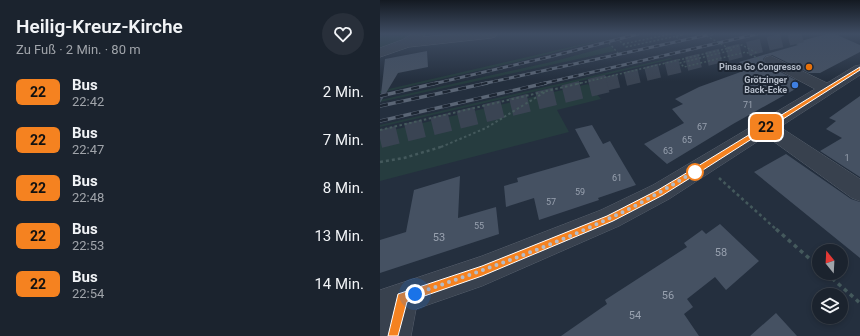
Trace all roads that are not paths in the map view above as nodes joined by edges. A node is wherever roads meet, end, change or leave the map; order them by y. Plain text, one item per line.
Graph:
1 (766, 60) road end
2 (860, 69) edge
3 (827, 89) junction
4 (766, 127) junction
5 (860, 191) edge
6 (391, 302) edge
7 (394, 336) edge

1 - 3 street
2 - 3 street
3 - 4 street
4 - 5 street
4 - 6 street
6 - 7 street

